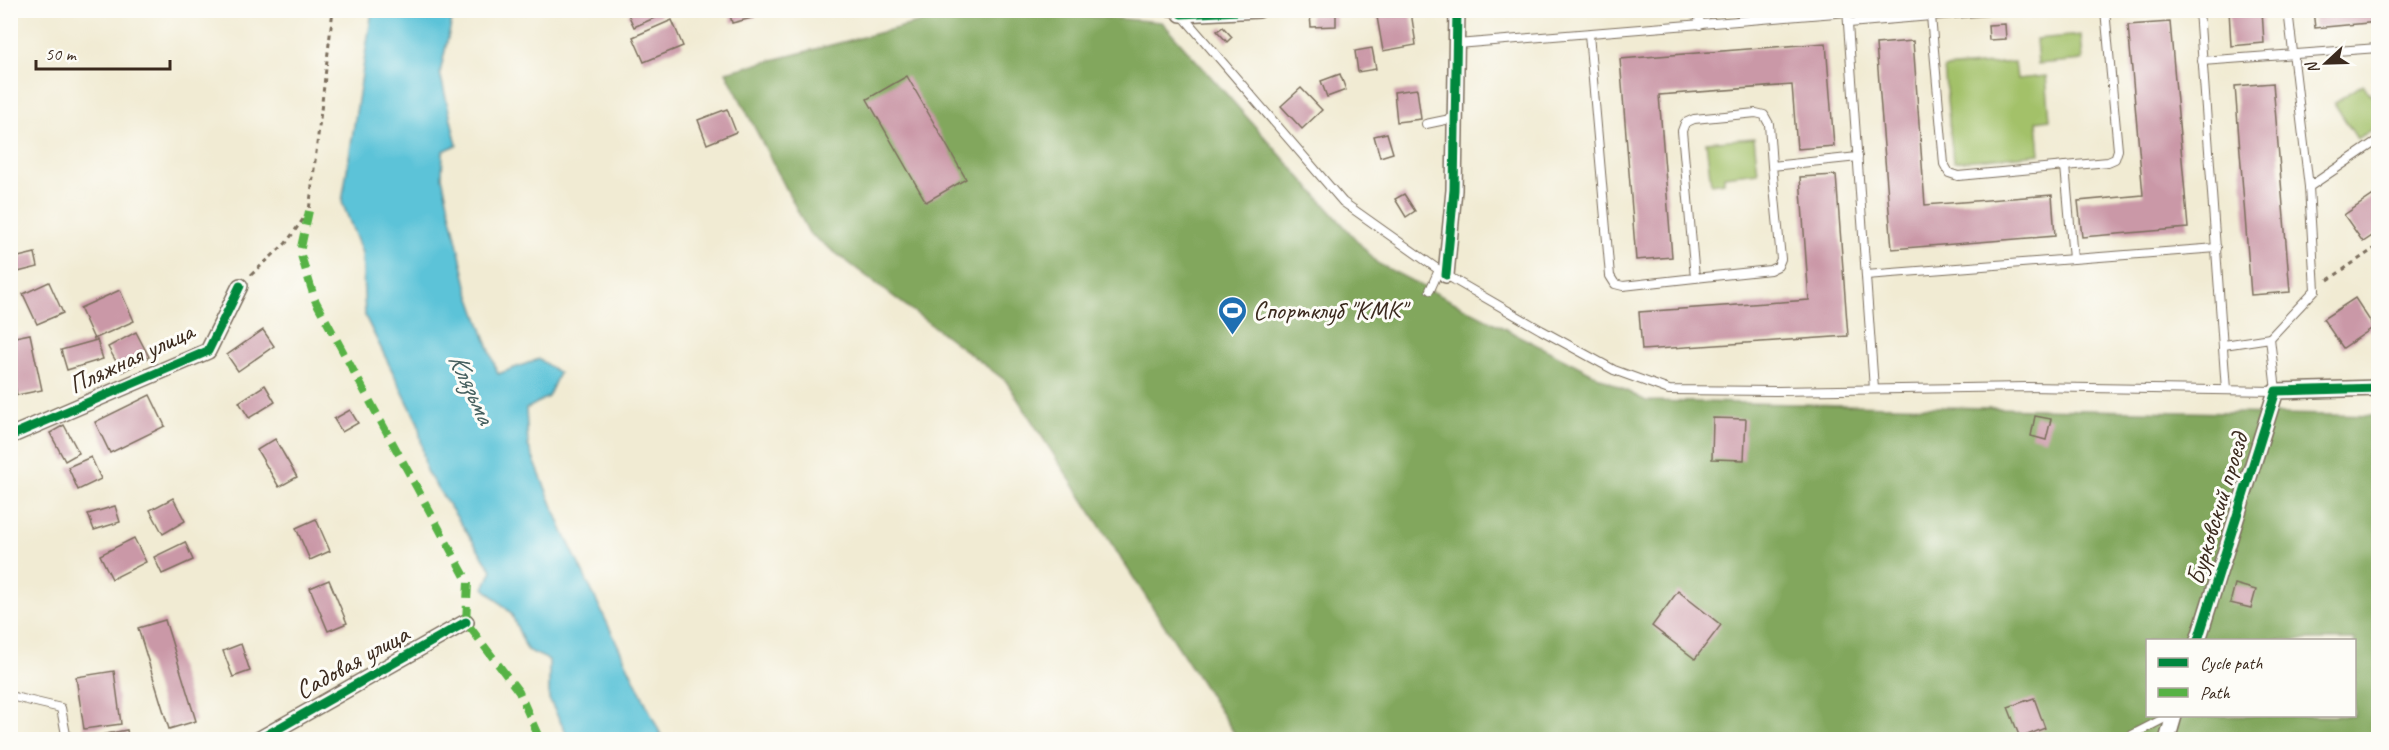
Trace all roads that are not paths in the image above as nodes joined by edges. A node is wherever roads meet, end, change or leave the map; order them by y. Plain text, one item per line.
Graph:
1 (1161, 10) edge
2 (1259, 10) edge
3 (1457, 10) edge
4 (1698, 10) edge
5 (2001, 10) edge
6 (2106, 10) edge
7 (2199, 10) edge
8 (2288, 10) edge
9 (1847, 11) edge
10 (1181, 14) junction
11 (1931, 16) junction
12 (1848, 23) junction
13 (1700, 25) junction
14 (1589, 34) junction
15 (1457, 44) junction
16 (2379, 48) edge
17 (2292, 54) junction
18 (2202, 61) junction
19 (1455, 118) junction
20 (1426, 124) dead end
21 (2379, 140) edge
22 (1858, 157) junction
23 (1772, 166) junction
24 (2065, 166) junction
25 (2309, 187) junction
26 (2217, 248) junction
27 (2073, 259) junction
28 (1442, 272) junction
29 (1866, 275) junction
30 (1695, 278) junction
31 (240, 286) road end
32 (1430, 290) dead end
33 (2270, 338) junction
34 (2224, 345) junction
35 (2379, 388) edge
36 (1874, 390) junction
37 (2226, 390) junction
38 (2276, 391) junction
39 (10, 436) edge
40 (466, 622) dead end
41 (2198, 639) edge
42 (10, 696) edge
43 (2167, 717) edge
44 (2174, 717) edge
45 (2132, 735) dead end
46 (67, 740) edge
47 (258, 740) edge
48 (2167, 740) edge

1 - 10 lane
2 - 10 street
3 - 15 street
4 - 13 lane
5 - 11 lane
6 - 24 lane
7 - 18 lane
8 - 17 lane
9 - 12 lane
9 - 13 lane
10 - 28 lane
11 - 12 lane
11 - 24 lane
12 - 22 lane
13 - 14 lane
14 - 15 lane
14 - 30 lane
15 - 19 street
16 - 17 lane
17 - 18 lane
17 - 25 lane
18 - 26 lane
19 - 20 lane
19 - 28 street
21 - 25 lane
22 - 23 lane
22 - 29 lane
23 - 30 lane
23 - 30 lane
24 - 27 lane
25 - 33 lane
26 - 27 lane
26 - 34 lane
27 - 29 lane
28 - 32 lane
28 - 36 lane
29 - 36 lane
31 - 39 street, Пляжная улица
33 - 34 lane
33 - 38 lane
34 - 37 lane
35 - 38 street
36 - 37 lane
37 - 38 lane
38 - 41 street, Бурковский проезд
40 - 47 street, Садовая улица
42 - 46 lane
43 - 45 lane
44 - 48 street

